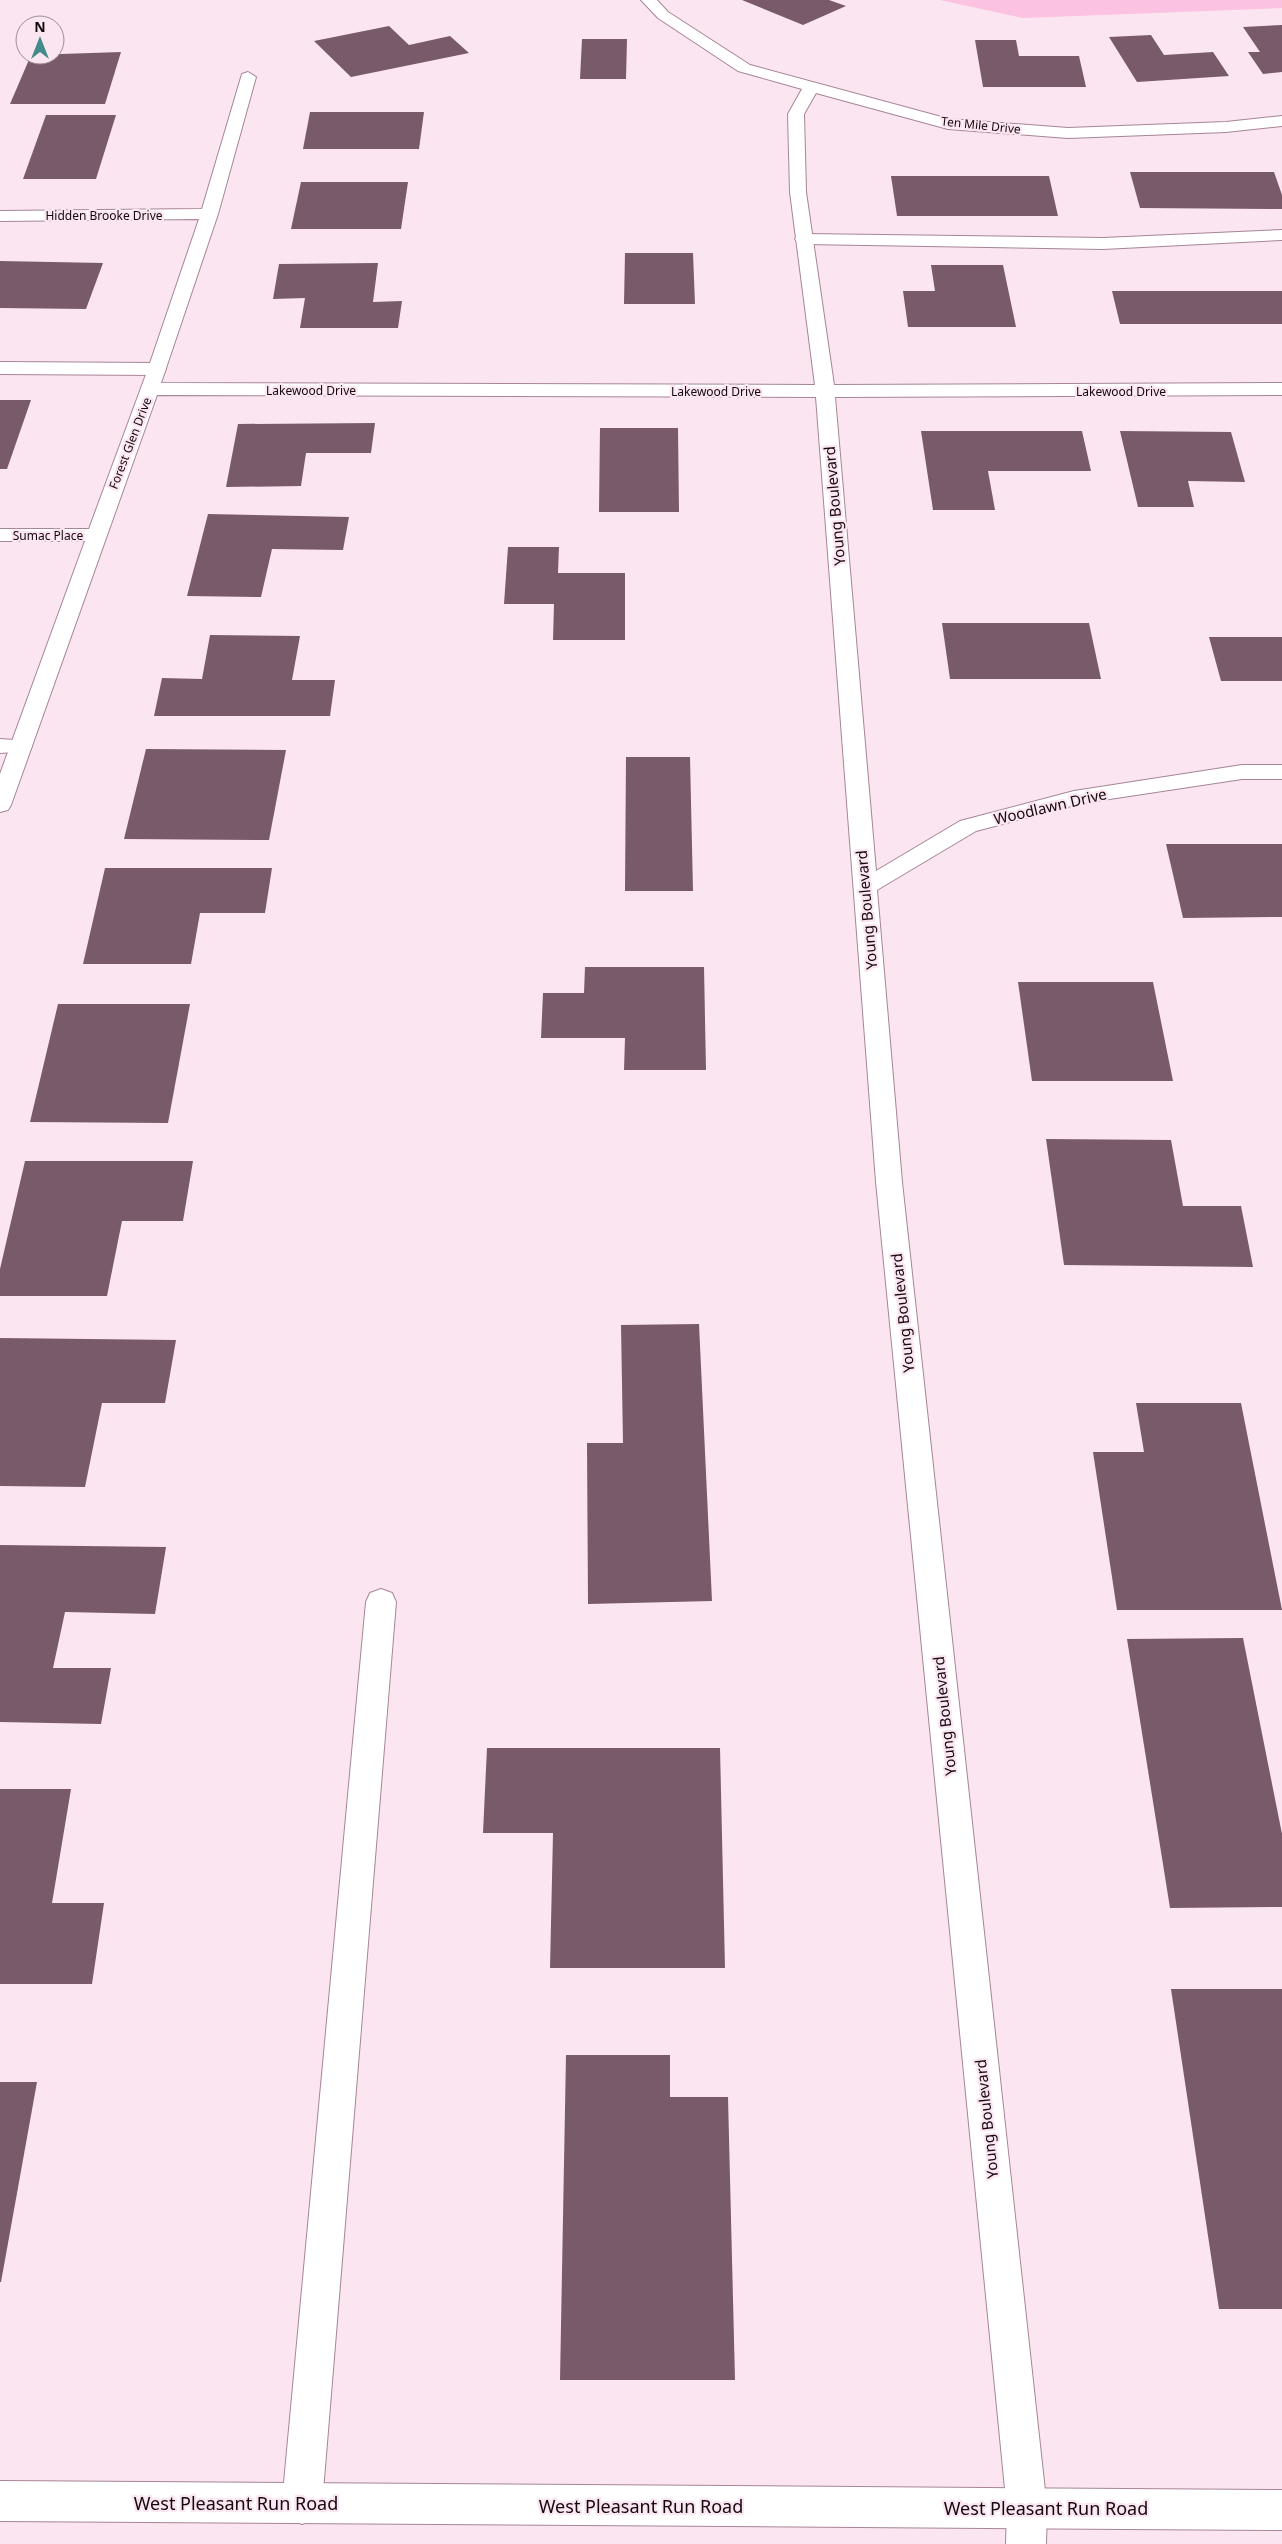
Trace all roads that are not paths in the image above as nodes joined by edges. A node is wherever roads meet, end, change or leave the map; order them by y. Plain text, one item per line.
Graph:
1 (649, 0) edge
2 (248, 77) dead end
3 (812, 85) junction
4 (1282, 121) edge
5 (208, 214) junction
6 (0, 216) edge
7 (1282, 236) edge
8 (804, 239) junction
9 (0, 368) edge
10 (157, 369) junction
11 (1282, 389) edge
12 (150, 390) junction
13 (825, 391) junction
14 (0, 535) edge
15 (95, 535) junction
16 (10, 746) edge
17 (1282, 772) edge
18 (0, 805) edge
19 (864, 888) junction
20 (381, 1602) dead end
21 (0, 2501) edge
22 (302, 2504) junction
23 (1282, 2510) edge
24 (1026, 2526) edge

1 - 3 street, Ten Mile Drive
2 - 5 street, Forest Glen Drive
3 - 4 street, Ten Mile Drive
3 - 8 street, Young Boulevard
5 - 6 street, Hidden Brooke Drive
5 - 10 street, Forest Glen Drive
7 - 8 street
8 - 13 street, Young Boulevard
9 - 10 street
10 - 12 street, Forest Glen Drive
11 - 13 street, Lakewood Drive
12 - 13 street, Lakewood Drive
12 - 15 street, Forest Glen Drive
13 - 19 street, Young Boulevard
14 - 15 street, Sumac Place
15 - 16 street, Forest Glen Drive
16 - 18 street, Forest Glen Drive
17 - 19 street, Woodlawn Drive
19 - 24 street, Young Boulevard
20 - 22 street
21 - 22 street, West Pleasant Run Road
22 - 24 street, West Pleasant Run Road
23 - 24 street, West Pleasant Run Road

